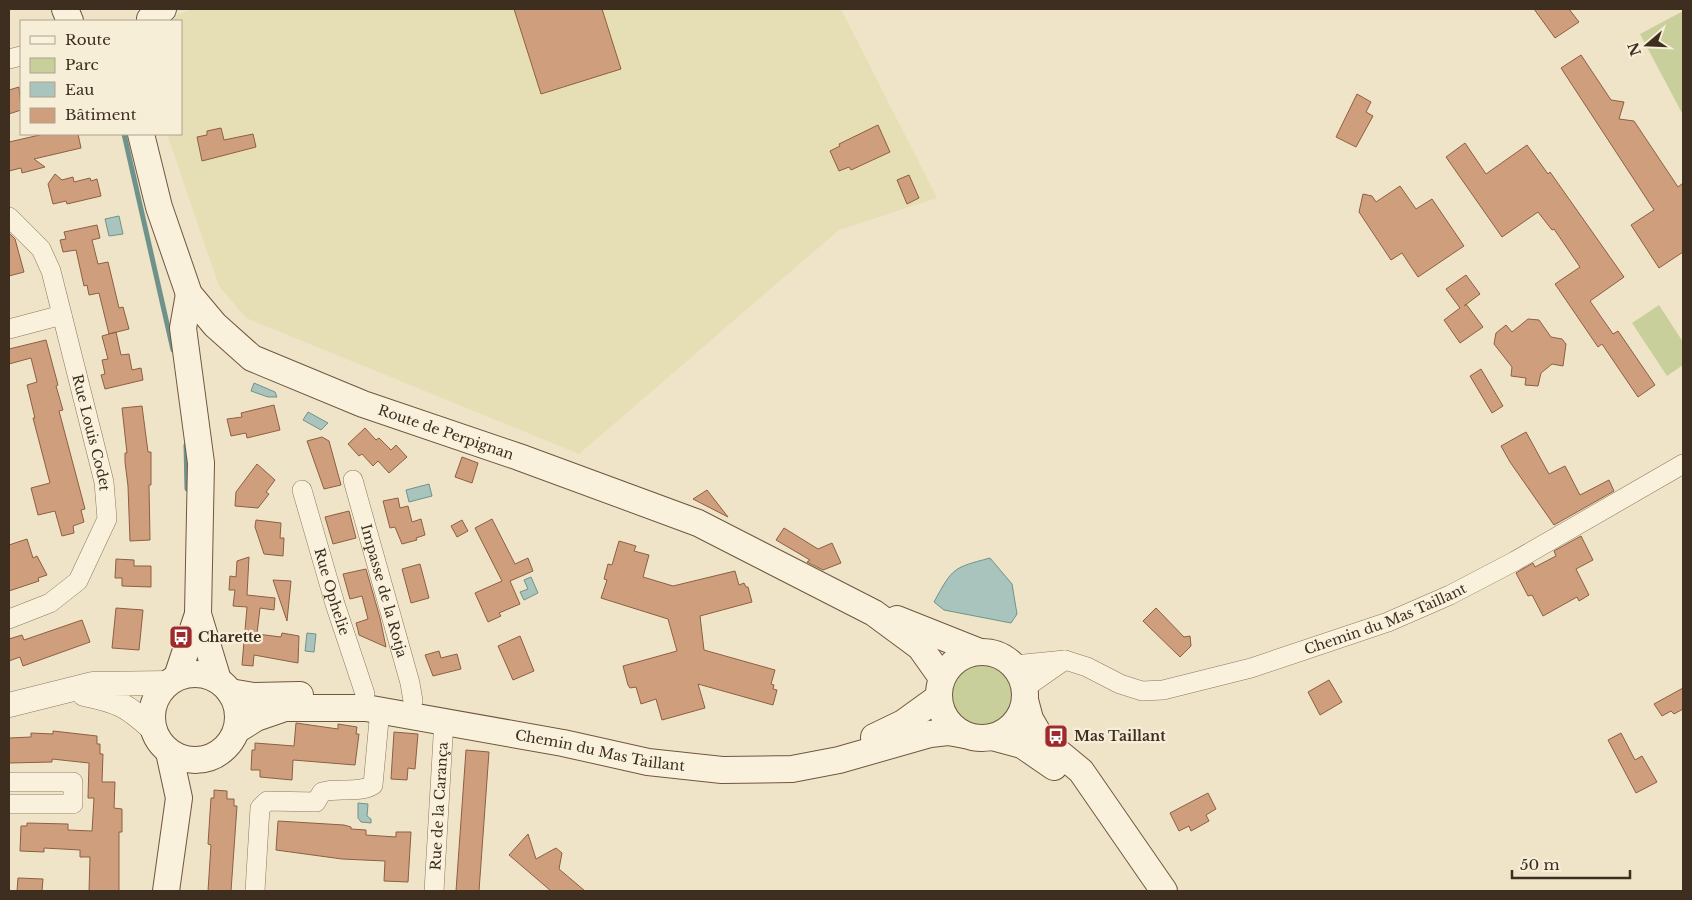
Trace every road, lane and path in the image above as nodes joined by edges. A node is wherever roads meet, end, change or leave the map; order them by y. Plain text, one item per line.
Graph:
1 (141, 135) edge
2 (9, 217) edge
3 (189, 294) junction
4 (62, 316) junction
5 (215, 325) junction
6 (9, 329) edge
7 (187, 349) junction
8 (1683, 464) edge
9 (353, 480) dead end
10 (302, 490) dead end
11 (874, 613) junction
12 (198, 614) junction
13 (9, 619) edge
14 (980, 652) junction
15 (1066, 660) junction
16 (172, 680) junction
17 (1021, 684) junction
18 (224, 686) junction
19 (941, 687) junction
20 (70, 690) junction
21 (413, 701) junction
22 (372, 702) junction
23 (9, 705) edge
24 (444, 720) junction
25 (153, 729) junction
26 (237, 730) junction
27 (965, 735) junction
28 (992, 738) junction
29 (169, 752) junction
30 (207, 759) junction
31 (9, 782) edge
32 (179, 798) junction
33 (9, 804) edge
34 (1126, 834) junction
35 (166, 891) edge
36 (255, 891) edge
37 (434, 891) edge
38 (1164, 891) edge

1 - 3 main road, Route de Perpignan
2 - 4 street, Rue Louis Codet
3 - 5 main road, Route de Perpignan
3 - 7 main road
4 - 6 street
4 - 13 street, Rue Louis Codet
5 - 7 main road
5 - 11 main road, Route de Perpignan
7 - 12 main road
8 - 15 street, Chemin du Mas Taillant
9 - 21 street, Impasse de la Rotja
10 - 22 street, Rue Ophelie
11 - 14 main road, Route de Perpignan
11 - 19 main road, Route de Perpignan
12 - 16 main road
12 - 18 main road
14 - 17 main road
14 - 19 main road
15 - 17 street
15 - 17 street
16 - 18 main road
16 - 20 street
16 - 25 main road
17 - 28 main road
17 - 34 main road
18 - 22 main road, Chemin du Mas Taillant
18 - 26 main road
19 - 21 main road, Chemin du Mas Taillant
19 - 27 main road
20 - 23 street
20 - 25 street
21 - 22 main road, Chemin du Mas Taillant
22 - 24 main road, Chemin du Mas Taillant
22 - 26 main road, Chemin du Mas Taillant
22 - 36 street
24 - 27 main road, Chemin du Mas Taillant
24 - 37 street, Rue de la Carança
25 - 29 main road
26 - 30 main road
27 - 28 main road
28 - 34 main road
29 - 30 main road
29 - 32 main road
30 - 32 main road
31 - 33 street
32 - 35 main road
34 - 38 main road

